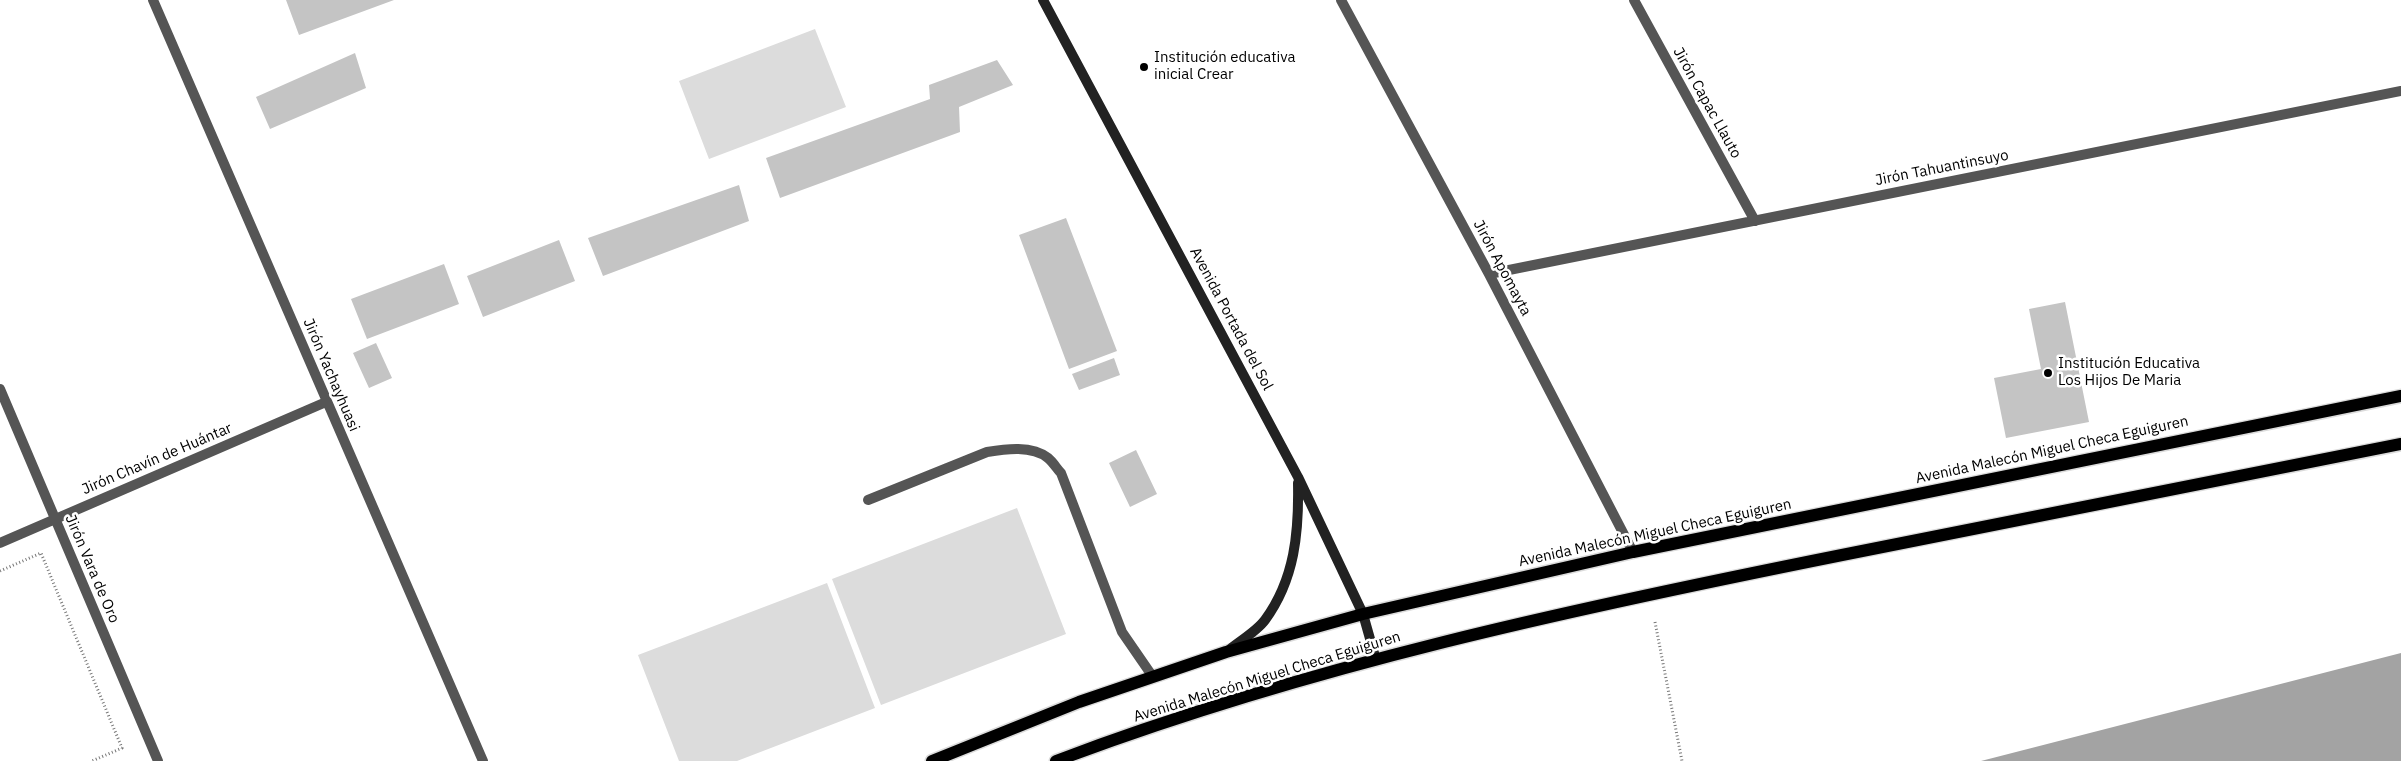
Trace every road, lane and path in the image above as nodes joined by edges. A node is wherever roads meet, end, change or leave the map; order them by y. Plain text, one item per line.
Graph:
1 (153, 0) edge
2 (1043, 0) edge
3 (1340, 0) edge
4 (1634, 0) edge
5 (2401, 91) edge
6 (1755, 220) junction
7 (1489, 274) junction
8 (0, 389) edge
9 (2401, 396) edge
10 (326, 402) junction
11 (2401, 444) edge
12 (1298, 477) junction
13 (868, 500) dead end
14 (54, 520) junction
15 (0, 543) edge
16 (1634, 552) junction
17 (0, 571) edge
18 (1363, 614) junction
19 (1655, 622) dead end
20 (1226, 652) junction
21 (1376, 660) junction
22 (1152, 677) junction
23 (92, 761) edge
24 (158, 761) edge
25 (483, 761) edge
26 (932, 761) edge
27 (1056, 761) edge
28 (1682, 761) edge

1 - 10 street, Jirón Yachayhuasi
2 - 12 street, Avenida Portada del Sol
3 - 7 street, Jirón Apomayta
4 - 6 street, Jirón Capac Llauto
5 - 6 street, Jirón Tahuantinsuyo
6 - 7 street, Jirón Tahuantinsuyo
7 - 16 street, Jirón Apomayta
8 - 14 street, Jirón Vara de Oro
9 - 16 main road, Avenida Malecón Miguel Checa Eguiguren
10 - 14 street, Jirón Chavín de Huántar
10 - 25 street, Jirón Yachayhuasi
11 - 21 main road, Avenida Malecón Miguel Checa Eguiguren
12 - 18 street, Avenida Portada del Sol
12 - 20 street
13 - 22 street
14 - 15 street, Jirón Chavín de Huántar
14 - 24 street, Jirón Vara de Oro
16 - 18 main road, Avenida Malecón Miguel Checa Eguiguren
17 - 23 path
18 - 20 main road, Avenida Malecón Miguel Checa Eguiguren
18 - 21 street, Avenida Portada del Sol
19 - 28 path
20 - 22 main road, Avenida Malecón Miguel Checa Eguiguren
21 - 27 main road, Avenida Malecón Miguel Checa Eguiguren
22 - 26 main road, Avenida Malecón Miguel Checa Eguiguren

